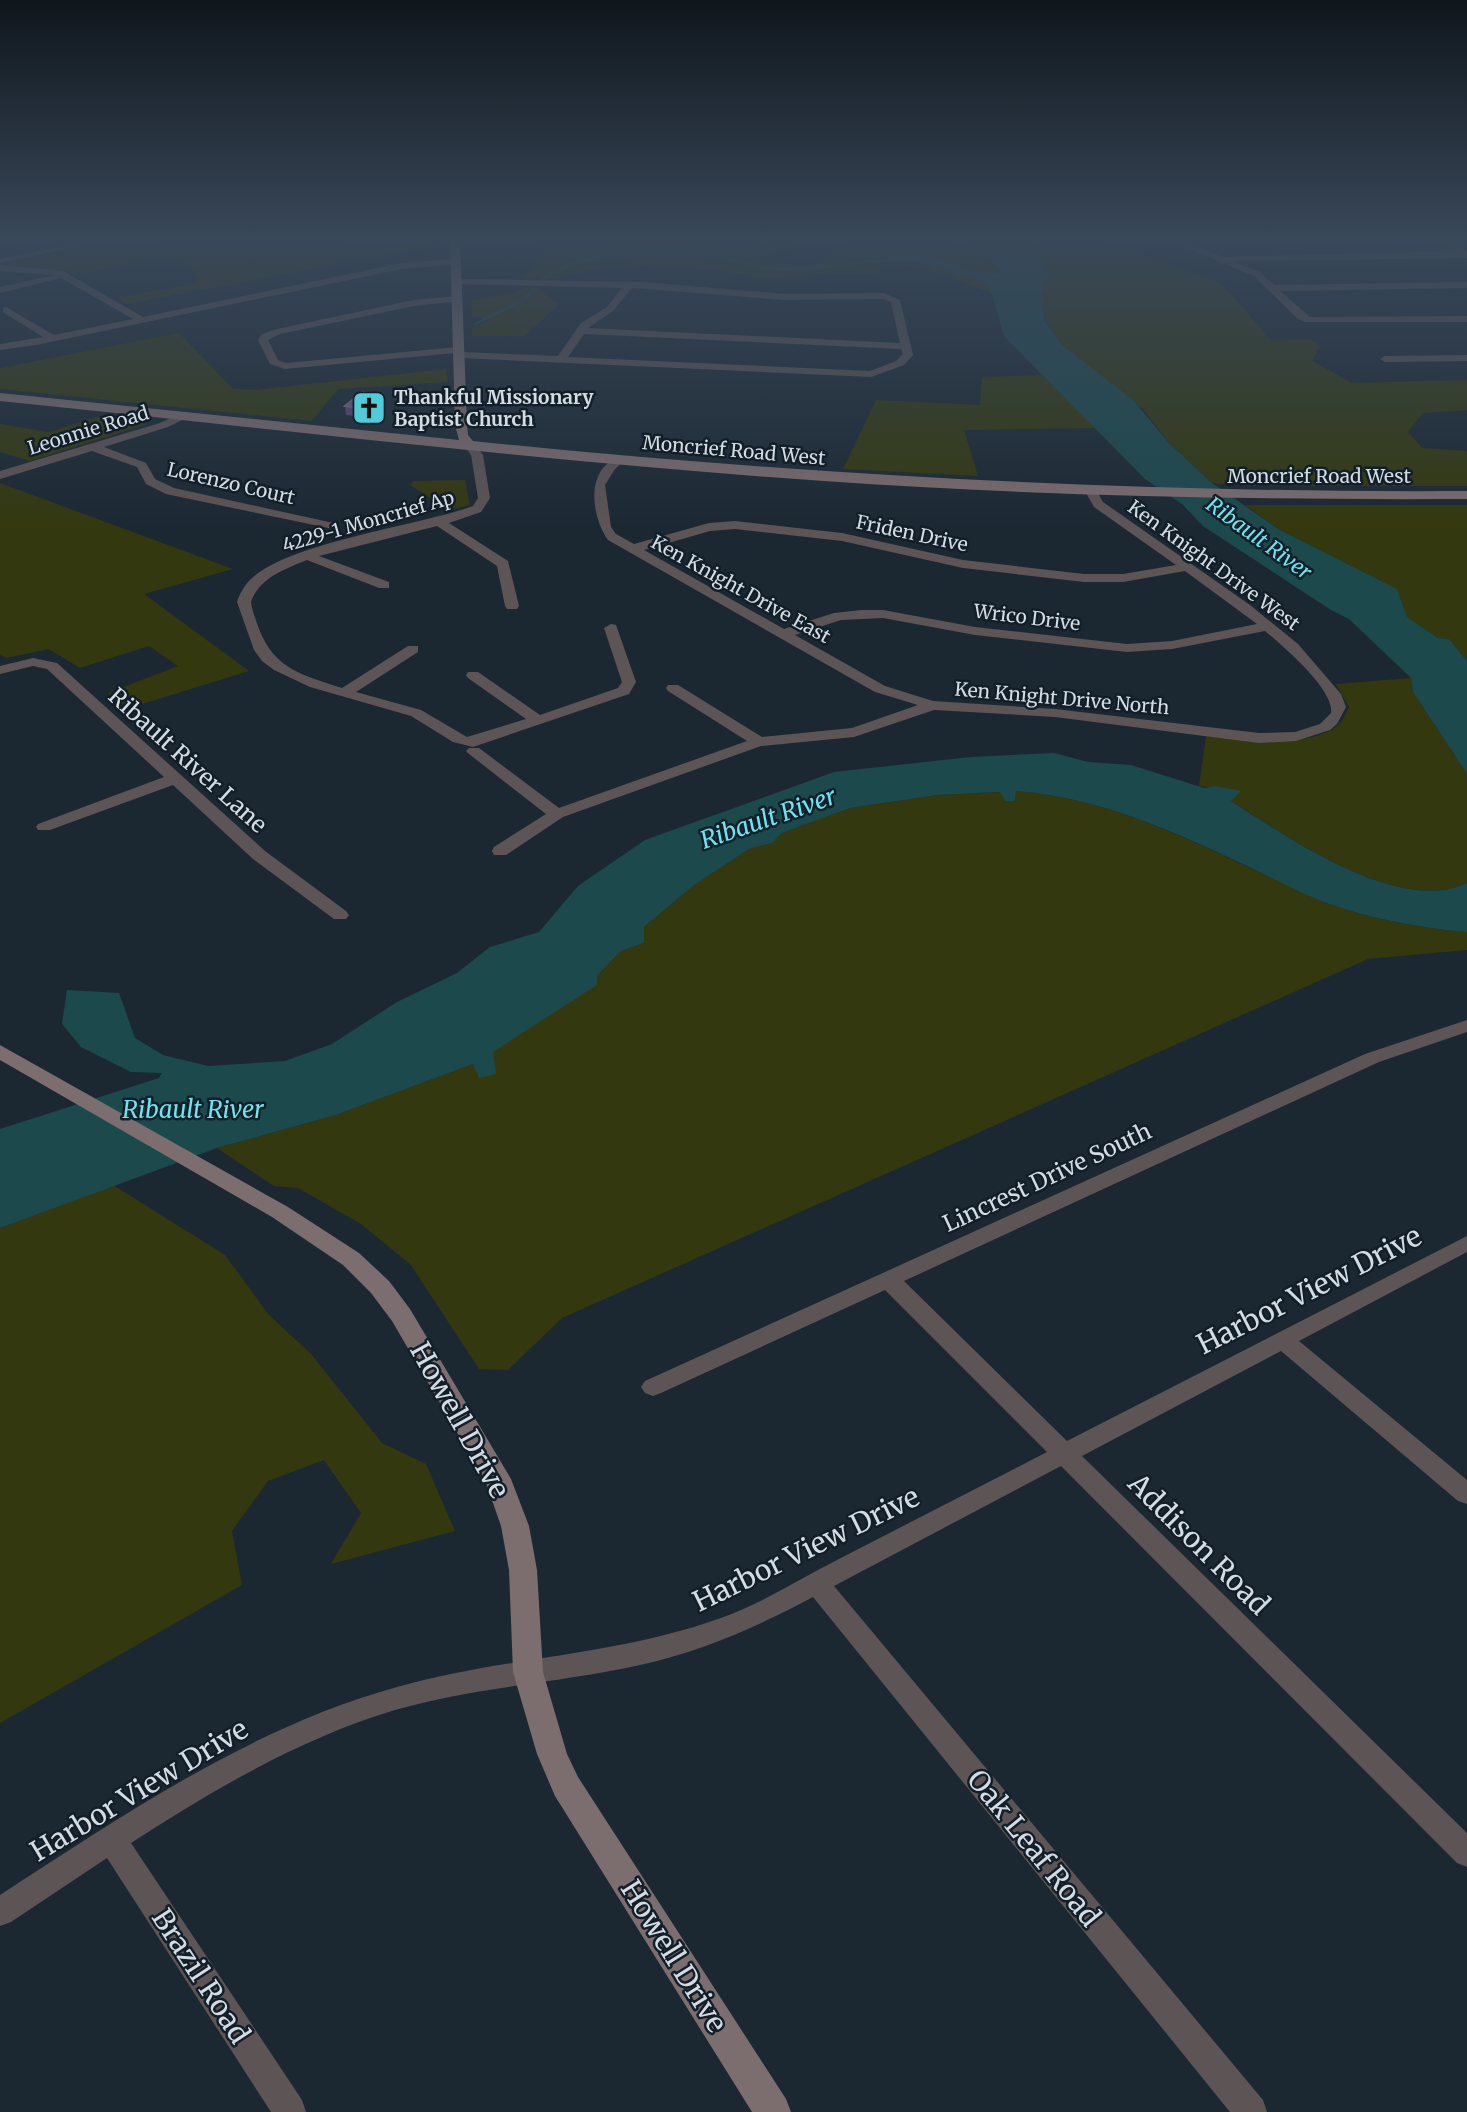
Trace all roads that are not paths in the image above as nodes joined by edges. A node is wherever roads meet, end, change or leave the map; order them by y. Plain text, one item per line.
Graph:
1 (47, 336) edge
2 (62, 336) edge
3 (268, 336) edge
4 (458, 336) edge
5 (577, 336) edge
6 (679, 336) edge
7 (904, 336) edge
8 (51, 338) junction
9 (906, 346) junction
10 (0, 347) edge
11 (458, 353) junction
12 (1467, 358) edge
13 (561, 359) junction
14 (1385, 359) dead end
15 (0, 397) edge
16 (184, 415) junction
17 (469, 444) junction
18 (93, 447) junction
19 (619, 460) junction
20 (0, 475) edge
21 (1091, 491) junction
22 (1467, 495) edge
23 (438, 522) junction
24 (334, 527) dead end
25 (632, 550) junction
26 (307, 556) junction
27 (1187, 566) junction
28 (384, 585) dead end
29 (512, 606) dead end
30 (1269, 626) junction
31 (611, 628) dead end
32 (783, 634) junction
33 (413, 649) dead end
34 (0, 670) edge
35 (473, 675) dead end
36 (673, 688) dead end
37 (345, 692) junction
38 (933, 705) junction
39 (539, 721) junction
40 (1311, 732) joint
41 (759, 742) junction
42 (471, 747) junction
43 (176, 778) junction
44 (557, 814) junction
45 (44, 827) dead end
46 (500, 851) dead end
47 (340, 915) dead end
48 (1467, 1026) edge
49 (9, 1057) edge
50 (1467, 1243) edge
51 (888, 1279) junction
52 (1282, 1339) junction
53 (653, 1387) dead end
54 (1063, 1454) junction
55 (1467, 1494) edge
56 (817, 1584) junction
57 (528, 1672) junction
58 (112, 1840) junction
59 (1467, 1853) edge
60 (0, 1912) edge
61 (290, 2112) edge
62 (773, 2112) edge
63 (1251, 2112) edge

1 - 8 street
2 - 8 street
3 - 11 street
4 - 11 street
5 - 13 street
6 - 9 street
7 - 9 street
8 - 10 street
9 - 13 street
11 - 13 street
11 - 17 street
12 - 14 street
15 - 16 street, Moncrief Road West
16 - 17 street, Moncrief Road West
16 - 18 street, Leonnie Road
17 - 19 street, Moncrief Road West
17 - 23 street, 4229-1 Moncrief Ap
18 - 20 street, Leonnie Road
18 - 24 street, Lorenzo Court
19 - 21 street, Moncrief Road West
19 - 25 street, Ken Knight Drive East
21 - 22 street, Moncrief Road West
21 - 27 street, Ken Knight Drive West
23 - 26 street, 4229-1 Moncrief Ap
23 - 29 street
25 - 27 street, Friden Drive
25 - 32 street, Ken Knight Drive East
26 - 28 street
26 - 37 street, 4229-1 Moncrief Ap
27 - 30 street, Ken Knight Drive West
30 - 32 street, Wrico Drive
30 - 40 street, Ken Knight Drive West
31 - 39 street
32 - 38 street, Ken Knight Drive East
33 - 37 street
34 - 43 street, Ribault River Lane
35 - 39 street
36 - 41 street
37 - 42 street, 4229-1 Moncrief Ap
38 - 40 street, Ken Knight Drive North
38 - 41 street, Ken Knight Drive North
39 - 42 street
41 - 44 street, Ken Knight Drive North
42 - 44 street, 4229-1 Moncrief Ap
43 - 45 street
43 - 47 street, Ribault River Lane
44 - 46 street, Ken Knight Drive North
48 - 51 street, Lincrest Drive South
49 - 57 street, Howell Drive
50 - 52 street, Harbor View Drive
51 - 53 street, Lincrest Drive South
51 - 54 street, Addison Road
52 - 54 street, Harbor View Drive
52 - 55 street
54 - 56 street, Harbor View Drive
54 - 59 street, Addison Road
56 - 57 street, Harbor View Drive
56 - 63 street, Oak Leaf Road
57 - 58 street, Harbor View Drive
57 - 62 street, Howell Drive
58 - 60 street, Harbor View Drive
58 - 61 street, Brazil Road

